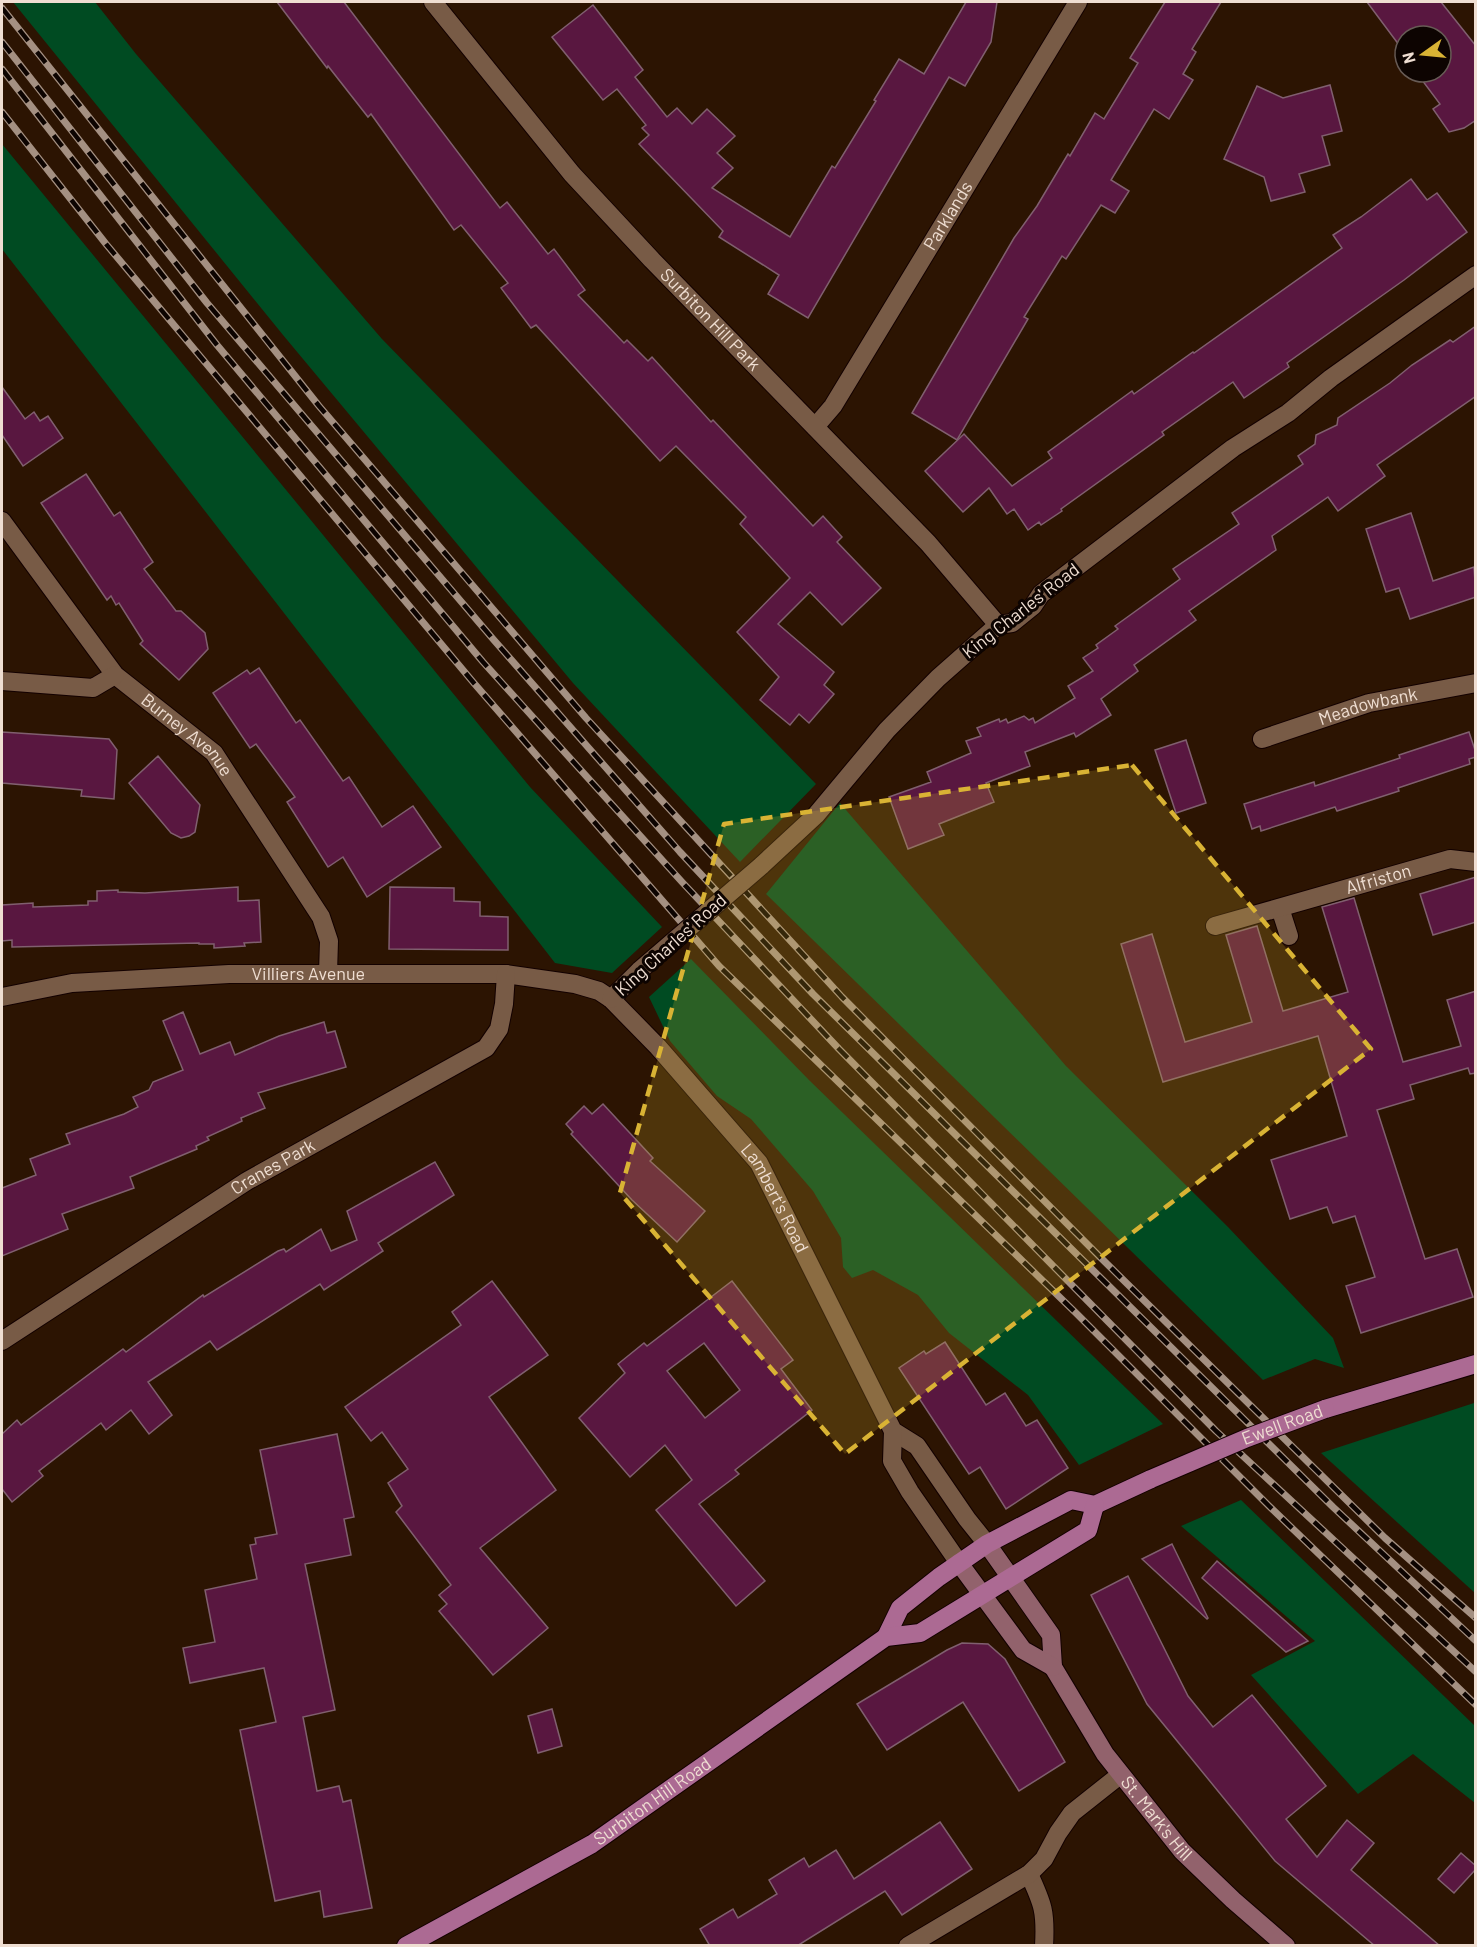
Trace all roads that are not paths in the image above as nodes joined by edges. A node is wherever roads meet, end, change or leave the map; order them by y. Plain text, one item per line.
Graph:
1 (434, 2) edge
2 (1078, 2) edge
3 (1476, 275) edge
4 (815, 427) junction
5 (2, 521) edge
6 (998, 625) junction
7 (115, 675) junction
8 (2, 681) edge
9 (1476, 683) edge
10 (1262, 739) dead end
11 (1476, 862) edge
12 (1280, 908) junction
13 (1215, 926) dead end
14 (1288, 936) dead end
15 (328, 973) junction
16 (506, 974) junction
17 (2, 997) edge
18 (611, 999) junction
19 (2, 1341) edge
20 (1476, 1364) edge
21 (893, 1431) junction
22 (1095, 1505) junction
23 (987, 1544) junction
24 (959, 1563) junction
25 (1010, 1578) junction
26 (982, 1595) junction
27 (886, 1637) junction
28 (1053, 1667) junction
29 (1120, 1775) junction
30 (1029, 1874) junction
31 (406, 1946) edge
32 (908, 1946) edge
33 (1044, 1946) edge
34 (1286, 1946) edge

1 - 4 street, Surbiton Hill Park
2 - 4 street, Parklands
3 - 6 street, King Charles' Road
4 - 6 street, Surbiton Hill Park
5 - 7 street, Burney Avenue
6 - 18 street, King Charles' Road, bridge
7 - 8 street
7 - 15 street, Burney Avenue
9 - 10 street, Meadowbank
11 - 12 street, Alfriston
12 - 13 street, Alfriston
12 - 14 street
15 - 16 street, Villiers Avenue
15 - 17 street, Villiers Avenue
16 - 18 street, Villiers Avenue
16 - 19 street, Cranes Park
18 - 21 street, Lambert's Road
20 - 22 main road, Ewell Road, bridge
21 - 23 street
21 - 24 street, Lambert's Road
22 - 23 main road, Ewell Road
22 - 25 main road
23 - 24 main road, Ewell Road
23 - 25 main road, St. Mark's Hill
24 - 26 main road
24 - 27 main road, Surbiton Hill Road
25 - 26 main road, Surbiton Hill Road
25 - 28 main road, St. Mark's Hill
26 - 27 main road, Surbiton Hill Road
26 - 28 main road
27 - 31 main road, Surbiton Hill Road
28 - 29 main road, St. Mark's Hill
29 - 30 street
29 - 34 main road, St. Mark's Hill
30 - 32 street
30 - 33 street

